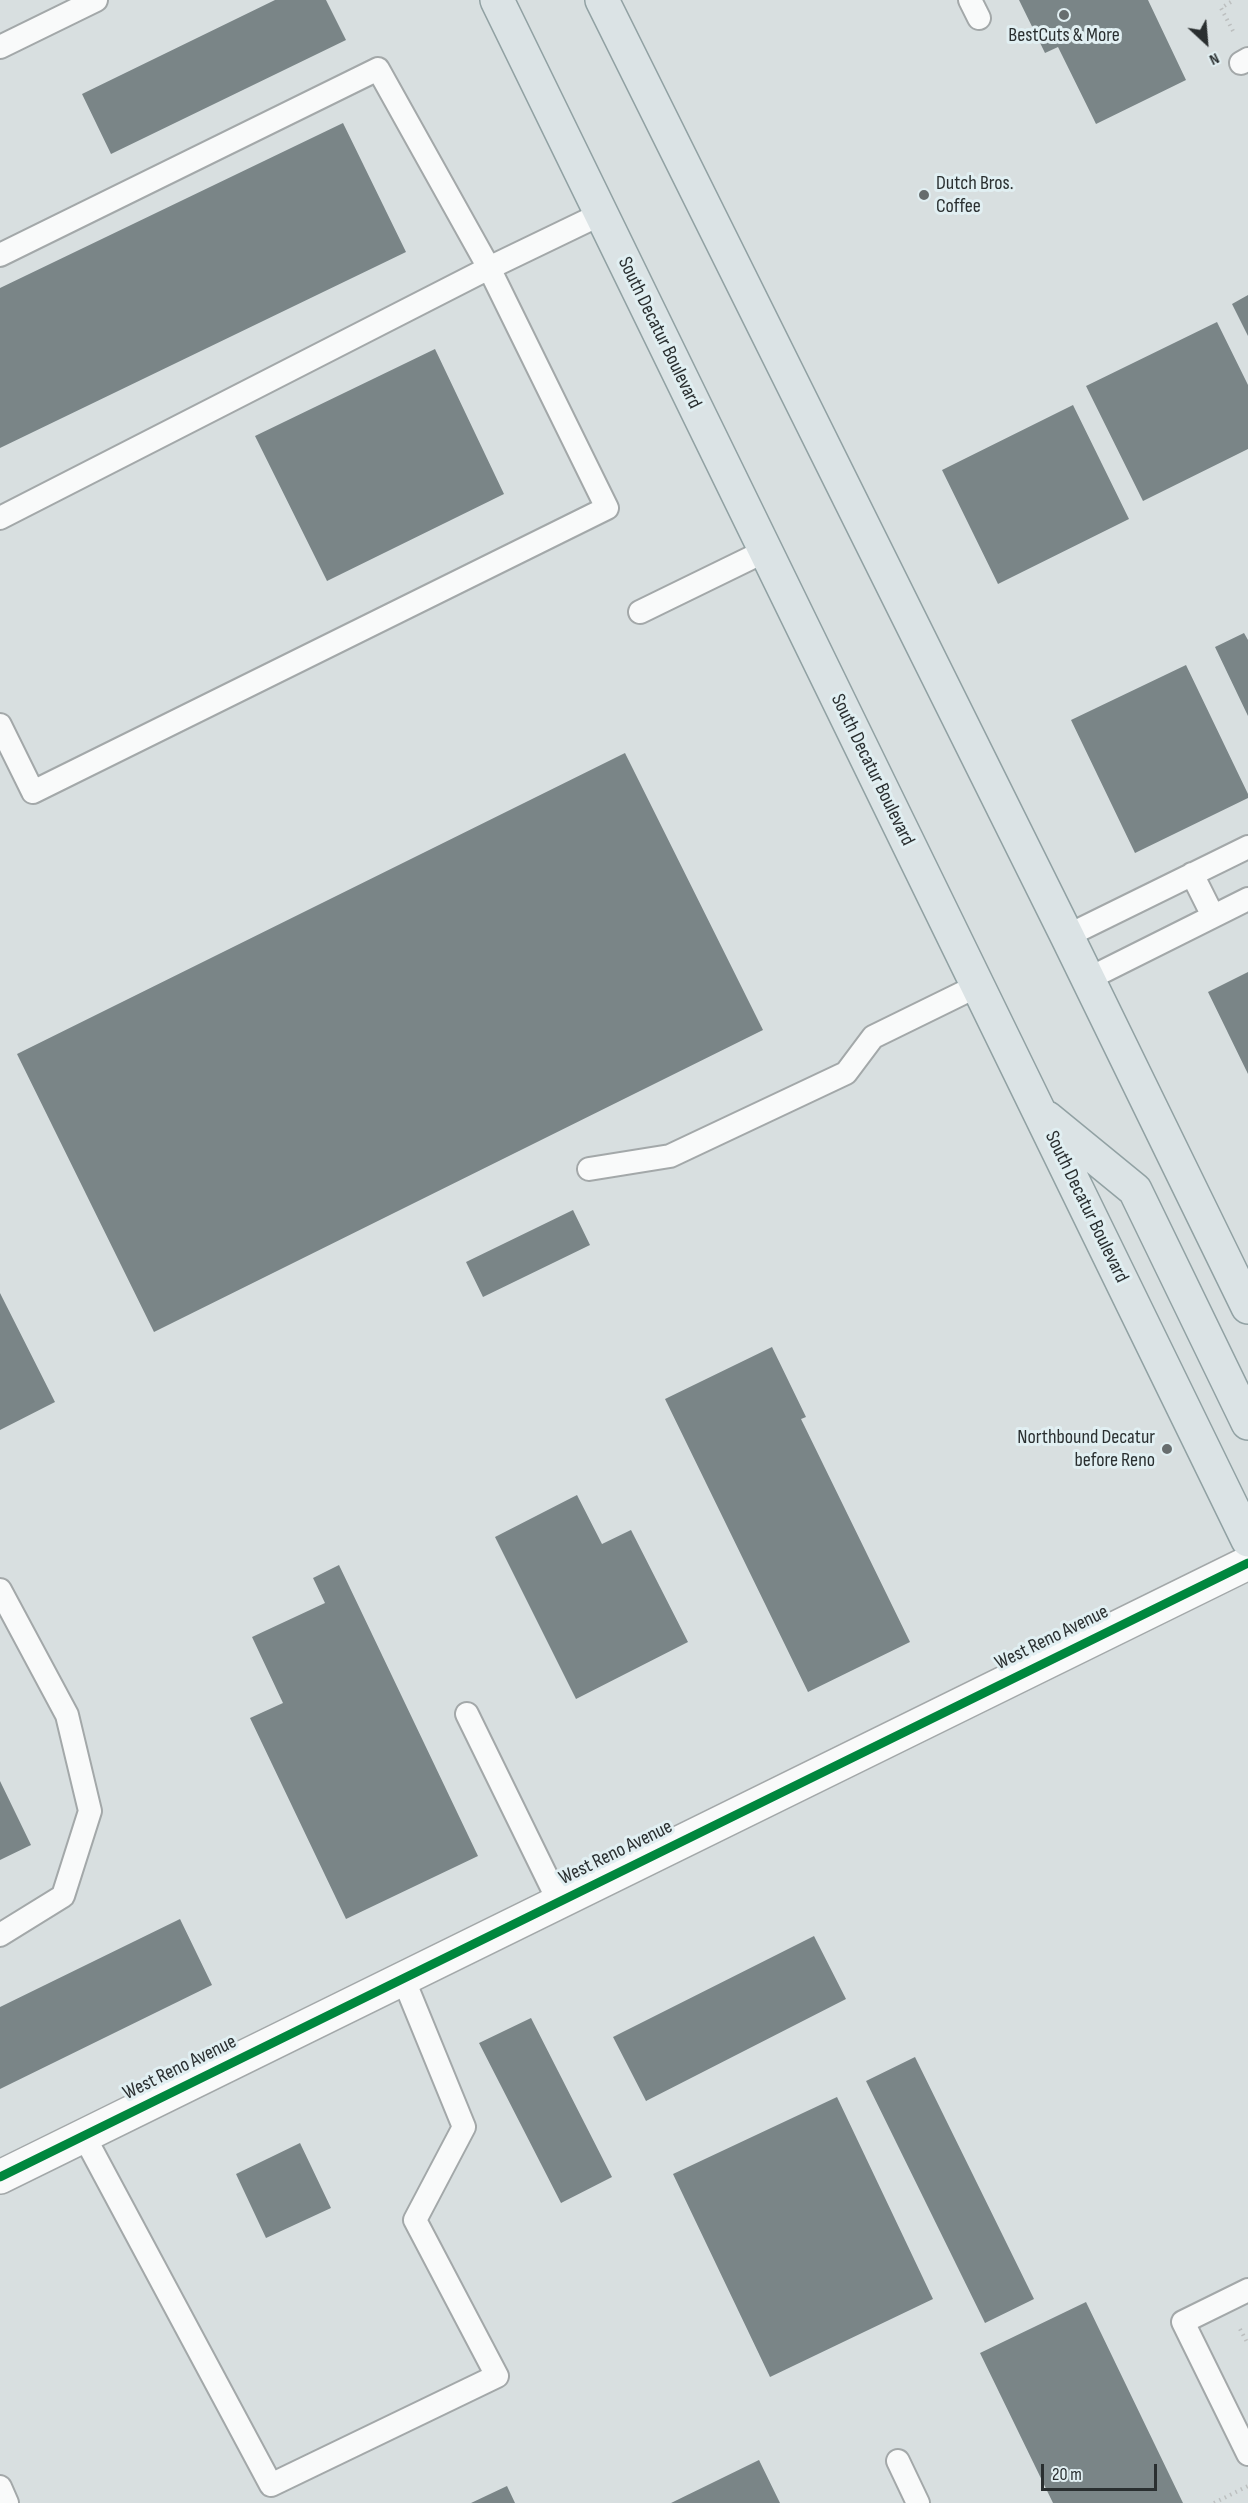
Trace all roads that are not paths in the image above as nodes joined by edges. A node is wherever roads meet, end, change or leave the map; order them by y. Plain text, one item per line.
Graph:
1 (96, 0) edge
2 (497, 0) edge
3 (602, 0) edge
4 (0, 47) edge
5 (601, 214) junction
6 (0, 255) edge
7 (489, 268) junction
8 (0, 518) edge
9 (765, 552) junction
10 (640, 612) dead end
11 (0, 725) edge
12 (1248, 847) edge
13 (1192, 874) junction
14 (1248, 899) edge
15 (1213, 916) junction
16 (1067, 936) junction
17 (1088, 979) junction
18 (977, 986) junction
19 (1039, 1112) junction
20 (589, 1169) dead end
21 (1248, 1307) edge
22 (1248, 1423) edge
23 (1248, 1540) edge
24 (1248, 1563) edge
25 (0, 1590) edge
26 (467, 1714) dead end
27 (558, 1902) junction
28 (0, 1935) edge
29 (403, 1978) junction
30 (84, 2136) junction
31 (0, 2178) edge
32 (1248, 2290) edge
33 (1248, 2454) edge
34 (898, 2461) dead end
35 (0, 2487) edge
36 (7, 2503) edge
37 (918, 2503) edge

1 - 4 lane
2 - 5 main road, South Decatur Boulevard
3 - 16 main road
5 - 7 lane
5 - 9 main road, South Decatur Boulevard
6 - 7 lane
7 - 8 lane
7 - 11 lane
9 - 10 lane
9 - 18 main road, South Decatur Boulevard
12 - 13 lane
13 - 15 lane
13 - 16 lane
14 - 15 lane
15 - 17 lane
16 - 17 main road
17 - 21 main road
18 - 19 main road, South Decatur Boulevard
18 - 20 lane
19 - 22 main road
19 - 23 main road, South Decatur Boulevard
24 - 27 street, West Reno Avenue
25 - 28 lane
26 - 27 lane
27 - 29 street, West Reno Avenue
29 - 30 street, West Reno Avenue
29 - 30 lane
30 - 31 street, West Reno Avenue
32 - 33 lane
34 - 37 lane
35 - 36 lane

